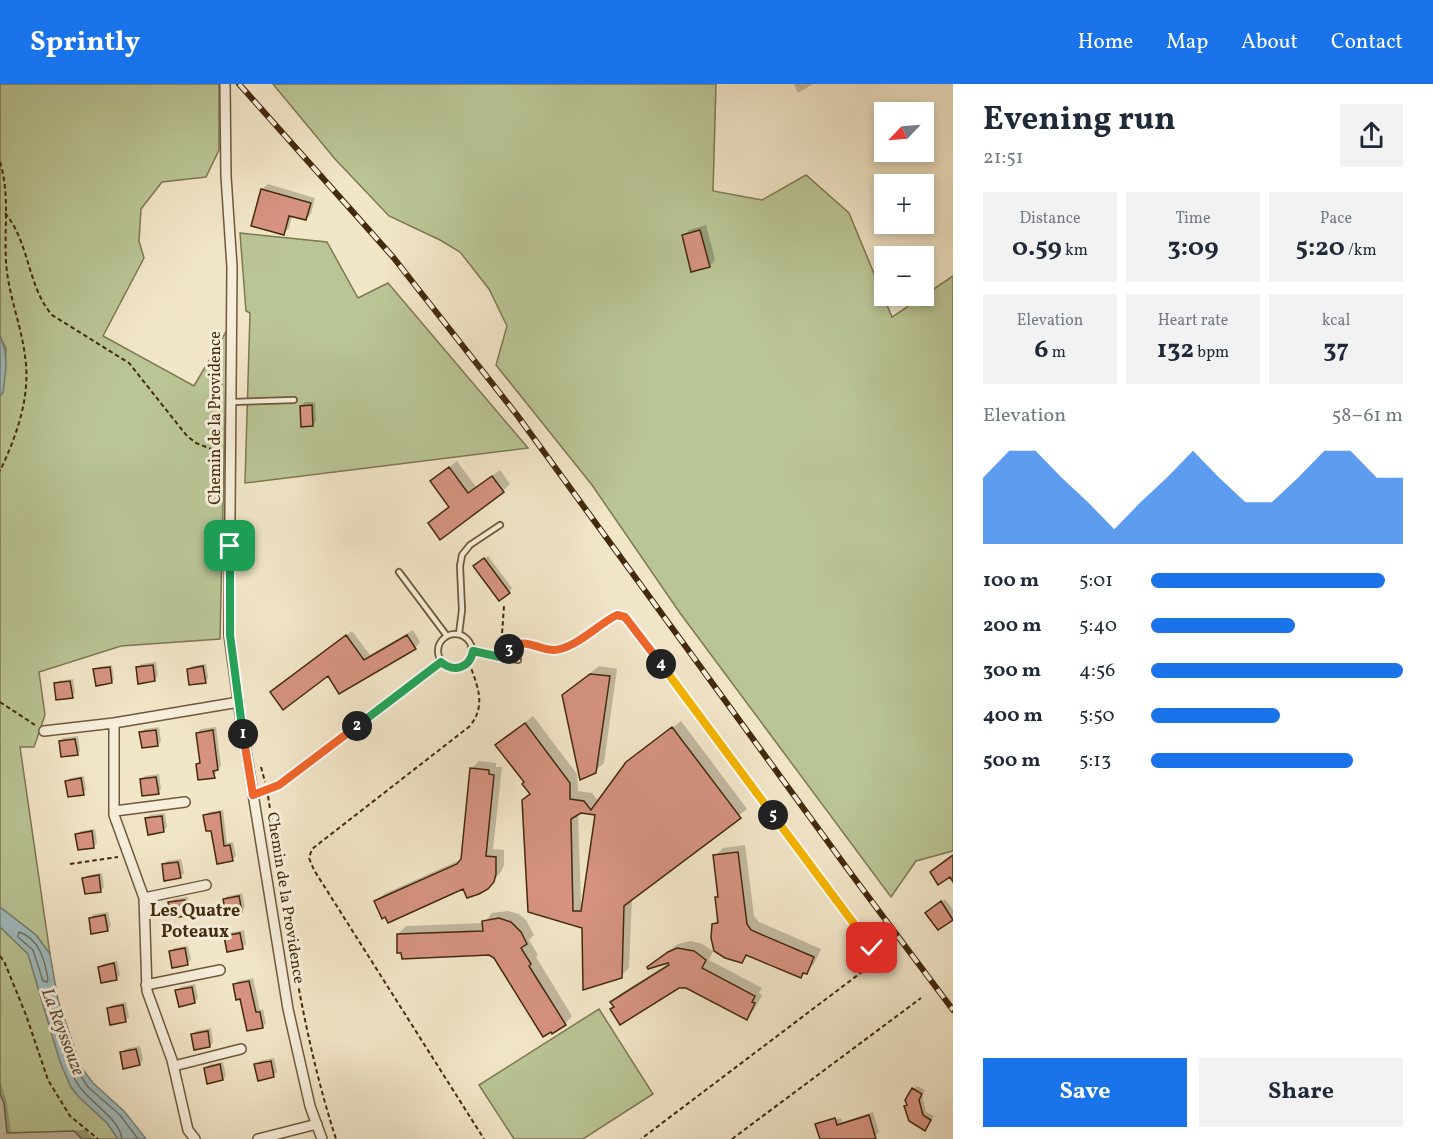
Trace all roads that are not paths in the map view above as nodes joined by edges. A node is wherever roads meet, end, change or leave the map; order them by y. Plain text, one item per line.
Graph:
1 (225, 84) edge
2 (294, 400) dead end
3 (232, 402) junction
4 (500, 525) dead end
5 (399, 572) dead end
6 (459, 634) junction
7 (447, 636) junction
8 (473, 651) junction
9 (518, 660) dead end
10 (441, 662) junction
11 (239, 702) junction
12 (114, 723) junction
13 (45, 731) road end
14 (253, 795) junction
15 (185, 801) dead end
16 (115, 811) junction
17 (206, 885) dead end
18 (144, 898) junction
19 (219, 970) dead end
20 (146, 985) junction
21 (241, 1049) dead end
22 (174, 1066) junction
23 (317, 1124) junction
24 (195, 1139) edge
25 (258, 1139) edge
26 (322, 1139) edge

1 - 3 street, Chemin de la Providence
2 - 3 lane
3 - 11 street, Chemin de la Providence
4 - 6 lane
5 - 7 lane
6 - 7 lane
6 - 8 lane
7 - 10 lane
8 - 9 lane
8 - 10 lane
10 - 14 lane
11 - 12 street
11 - 14 street, Chemin de la Providence
12 - 13 street
12 - 16 street
14 - 23 street, Chemin de la Providence
15 - 16 street
16 - 18 street
17 - 18 street
18 - 20 street
19 - 20 street
20 - 22 street
21 - 22 street
22 - 24 street
23 - 25 street
23 - 26 street, Chemin de la Providence

